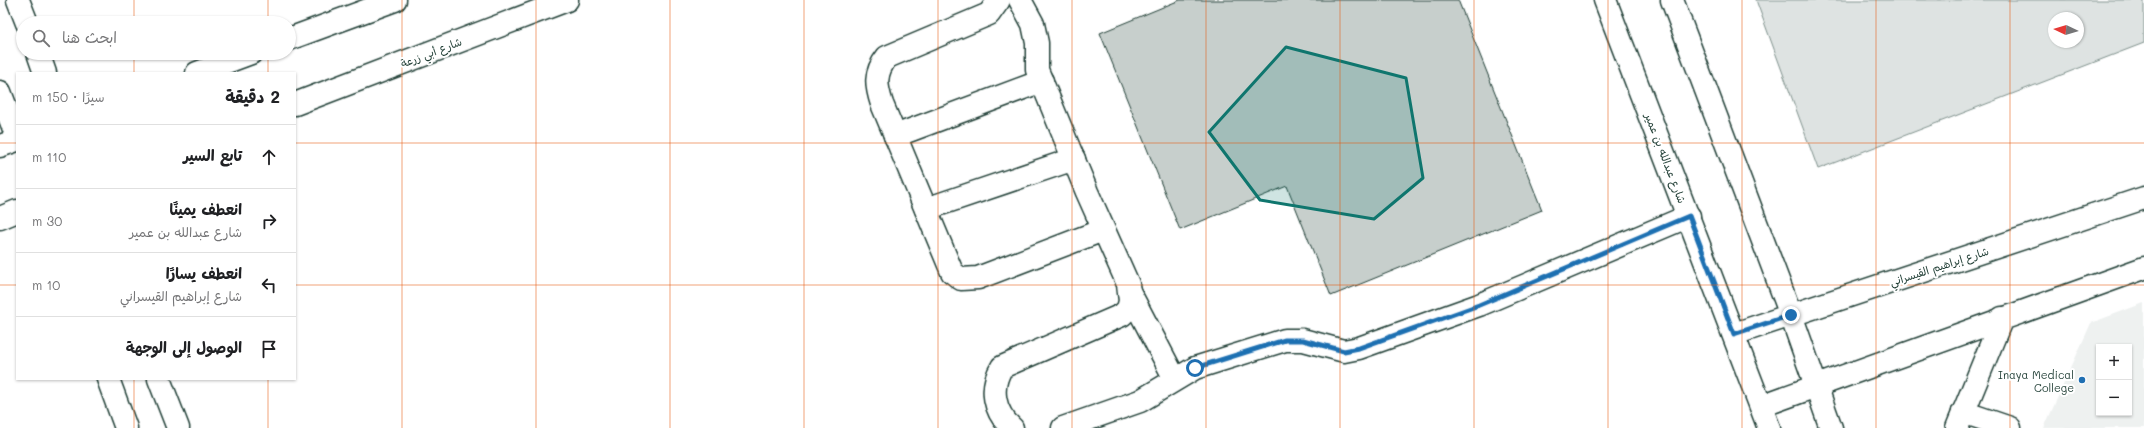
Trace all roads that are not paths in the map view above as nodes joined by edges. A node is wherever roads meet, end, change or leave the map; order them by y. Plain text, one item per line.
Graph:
1 (18, 0) edge
2 (395, 0) edge
3 (567, 0) edge
4 (999, 0) edge
5 (1605, 0) edge
6 (1672, 0) edge
7 (1027, 4) edge
8 (24, 16) edge
9 (296, 36) edge
10 (40, 60) edge
11 (232, 60) edge
12 (45, 72) edge
13 (200, 72) edge
14 (1042, 81) junction
15 (0, 92) edge
16 (296, 104) edge
17 (16, 136) edge
18 (895, 136) junction
19 (16, 139) edge
20 (0, 146) edge
21 (1074, 159) junction
22 (2144, 198) edge
23 (926, 209) junction
24 (16, 211) edge
25 (1689, 216) junction
26 (0, 218) edge
27 (1103, 230) junction
28 (2144, 268) edge
29 (1130, 293) junction
30 (1791, 315) junction
31 (2002, 318) junction
32 (1734, 334) junction
33 (108, 380) edge
34 (159, 380) edge
35 (1176, 380) junction
36 (1814, 385) junction
37 (1761, 406) junction
38 (1960, 420) edge
39 (126, 428) edge
40 (178, 428) edge
41 (1012, 428) edge
42 (1063, 428) edge
43 (1769, 428) edge
44 (1831, 428) edge
45 (2010, 428) edge

1 - 8 street
2 - 9 street
3 - 16 street, شارع أبي زرعة
4 - 18 street
5 - 25 street, شارع عبدالله بن عمير
6 - 30 street
7 - 14 street
10 - 12 street
11 - 13 street
14 - 18 street
14 - 21 street
15 - 17 street
18 - 23 street
19 - 20 street
21 - 23 street
21 - 27 street
22 - 30 street, شارع إبراهيم القيسراني
23 - 27 street
24 - 26 street
25 - 32 street, شارع عبدالله بن عمير
25 - 35 street
27 - 29 street
28 - 31 street
29 - 35 street
29 - 41 street
30 - 32 street, شارع إبراهيم القيسراني
30 - 36 street
31 - 36 street
31 - 38 street
32 - 37 street, شارع عبدالله بن عمير
33 - 39 street
34 - 40 street
35 - 42 street
36 - 37 street
36 - 44 street
37 - 43 street, شارع عبدالله بن عمير
38 - 45 street

